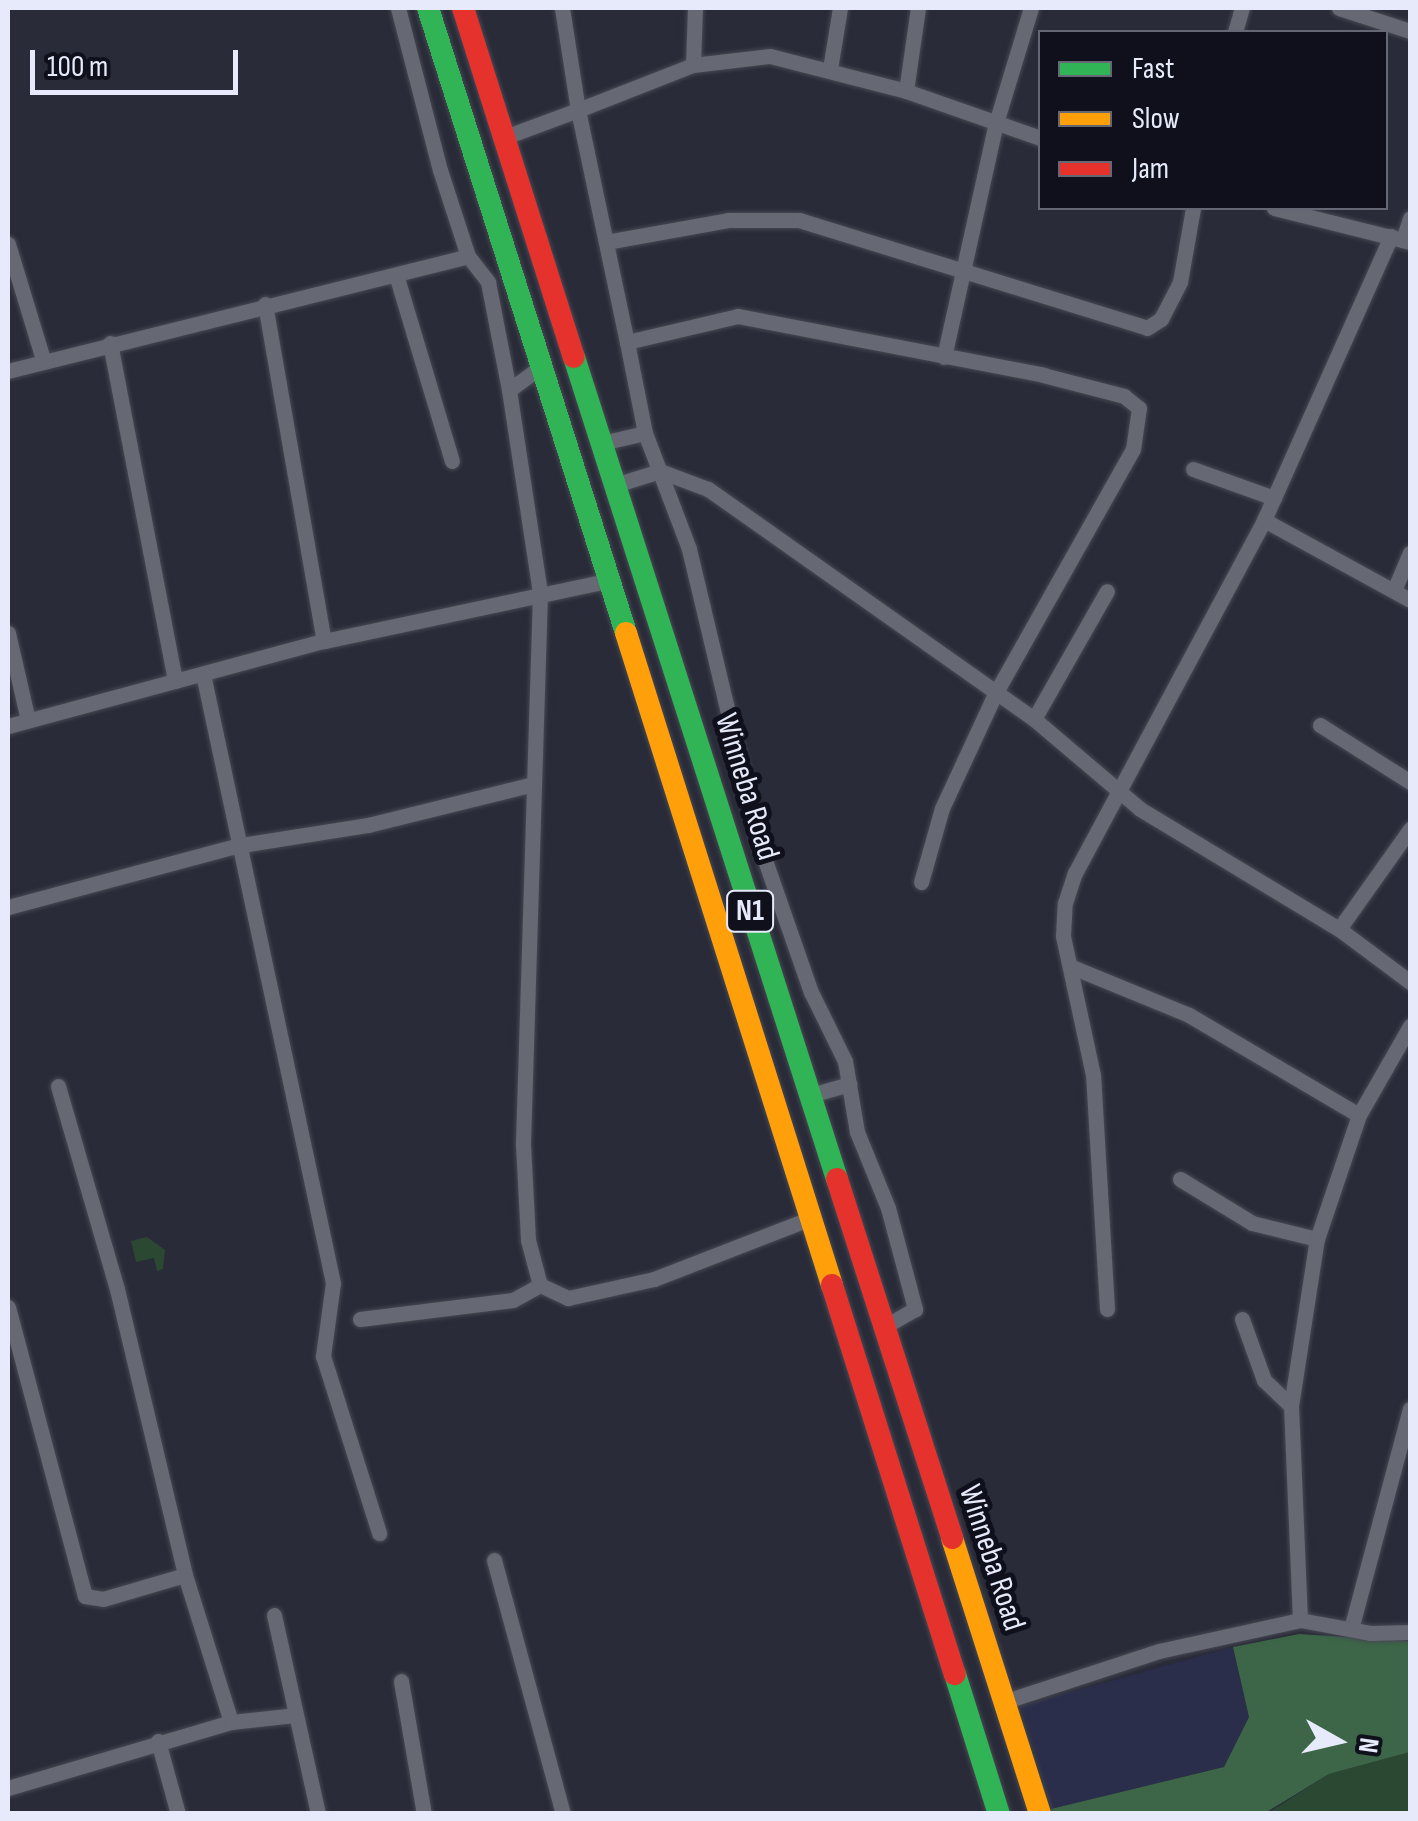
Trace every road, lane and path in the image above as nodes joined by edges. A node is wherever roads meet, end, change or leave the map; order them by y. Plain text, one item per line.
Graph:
1 (398, 8) edge
2 (428, 8) edge
3 (463, 8) edge
4 (562, 8) edge
5 (695, 8) edge
6 (840, 8) edge
7 (918, 8) edge
8 (1031, 8) edge
9 (1339, 8) edge
10 (1410, 31) edge
11 (693, 65) junction
12 (830, 68) junction
13 (906, 90) junction
14 (578, 110) junction
15 (996, 123) junction
16 (505, 137) junction
17 (1038, 137) edge
18 (1194, 210) edge
19 (1282, 210) edge
20 (1410, 218) edge
21 (1402, 239) edge
22 (606, 242) junction
23 (8, 244) edge
24 (468, 256) junction
25 (964, 269) junction
26 (397, 278) junction
27 (265, 304) junction
28 (627, 342) junction
29 (110, 344) junction
30 (944, 357) junction
31 (43, 359) junction
32 (542, 366) junction
33 (8, 371) edge
34 (509, 390) junction
35 (645, 433) junction
36 (606, 442) junction
37 (452, 462) dead end
38 (1193, 469) dead end
39 (660, 471) junction
40 (618, 484) junction
41 (1274, 498) junction
42 (1264, 520) junction
43 (1410, 553) edge
44 (606, 581) junction
45 (1395, 588) junction
46 (1107, 591) dead end
47 (540, 593) junction
48 (1410, 600) edge
49 (8, 633) edge
50 (324, 641) junction
51 (203, 674) junction
52 (175, 680) junction
53 (995, 694) junction
54 (1034, 719) junction
55 (28, 720) junction
56 (1320, 725) dead end
57 (8, 726) edge
58 (1410, 782) edge
59 (530, 785) junction
60 (1119, 793) junction
61 (1410, 829) edge
62 (759, 843) junction
63 (235, 846) junction
64 (732, 853) junction
65 (921, 882) dead end
66 (8, 908) edge
67 (1339, 929) junction
68 (1072, 967) junction
69 (1410, 982) edge
70 (1410, 1026) edge
71 (849, 1084) junction
72 (58, 1086) dead end
73 (811, 1095) junction
74 (1359, 1115) junction
75 (1180, 1180) dead end
76 (811, 1218) junction
77 (1317, 1239) junction
78 (540, 1285) junction
79 (8, 1306) edge
80 (1107, 1309) dead end
81 (1242, 1319) dead end
82 (360, 1320) dead end
83 (10, 1324) edge
84 (885, 1326) junction
85 (1291, 1406) junction
86 (1410, 1408) edge
87 (379, 1532) dead end
88 (494, 1560) dead end
89 (185, 1575) junction
90 (274, 1615) dead end
91 (1300, 1620) junction
92 (1351, 1629) junction
93 (1410, 1632) edge
94 (400, 1681) dead end
95 (1006, 1701) junction
96 (295, 1715) junction
97 (231, 1722) junction
98 (158, 1741) junction
99 (8, 1787) edge
100 (1036, 1812) edge
101 (178, 1814) edge
102 (318, 1814) edge
103 (424, 1814) edge
104 (563, 1814) edge
105 (998, 1814) edge

1 - 24 street
2 - 32 highway, N1
3 - 16 highway, Winneba Road / N1
4 - 14 street
5 - 11 street
6 - 12 street
7 - 13 street
8 - 15 street
9 - 10 street
11 - 12 street
11 - 14 street
12 - 13 street
13 - 15 street
14 - 16 street
14 - 22 street
15 - 17 street
15 - 25 street
16 - 36 highway, Winneba Road / N1
18 - 25 street
19 - 21 street
20 - 21 street
21 - 41 street
22 - 25 street
22 - 28 street
23 - 31 street
24 - 26 street
24 - 34 street
25 - 30 street
26 - 27 street
26 - 37 street
27 - 29 street
27 - 50 street
28 - 30 street
28 - 35 street
29 - 31 street
29 - 52 street
30 - 53 street
31 - 33 street
32 - 34 street
32 - 44 highway, N1
34 - 47 street
35 - 36 street
35 - 39 street
36 - 40 highway, Winneba Road / N1
38 - 41 street
39 - 40 street
39 - 53 street
39 - 62 street
40 - 64 highway, Winneba Road / N1
41 - 42 street
42 - 45 street
42 - 60 street
43 - 45 street
44 - 47 street
44 - 76 highway, N1
45 - 48 street
46 - 54 street
47 - 50 street
47 - 59 street
49 - 55 street
50 - 51 street
51 - 52 street
51 - 63 street
52 - 55 street
53 - 54 street
53 - 65 street
54 - 60 street
55 - 57 street
56 - 58 street
59 - 63 street
59 - 78 street
60 - 67 street
60 - 68 street
61 - 67 street
62 - 64 street
62 - 71 street
63 - 66 street
63 - 87 street
64 - 73 highway, Winneba Road / N1
67 - 69 street
68 - 74 street
68 - 80 street
70 - 74 street
71 - 73 street
71 - 84 street
72 - 89 street
73 - 84 highway, Winneba Road / N1
74 - 77 street
75 - 77 street
76 - 78 street
76 - 105 highway, N1
77 - 85 street
78 - 82 street
79 - 83 street
81 - 85 street
83 - 89 street
84 - 95 highway, Winneba Road / N1
85 - 91 street
86 - 92 street
88 - 104 street
89 - 97 street
90 - 96 street
91 - 92 street
91 - 95 street
92 - 93 street
94 - 103 street
95 - 100 highway, Winneba Road / N1
96 - 97 street
96 - 102 street
97 - 98 street
98 - 99 street
98 - 101 street

